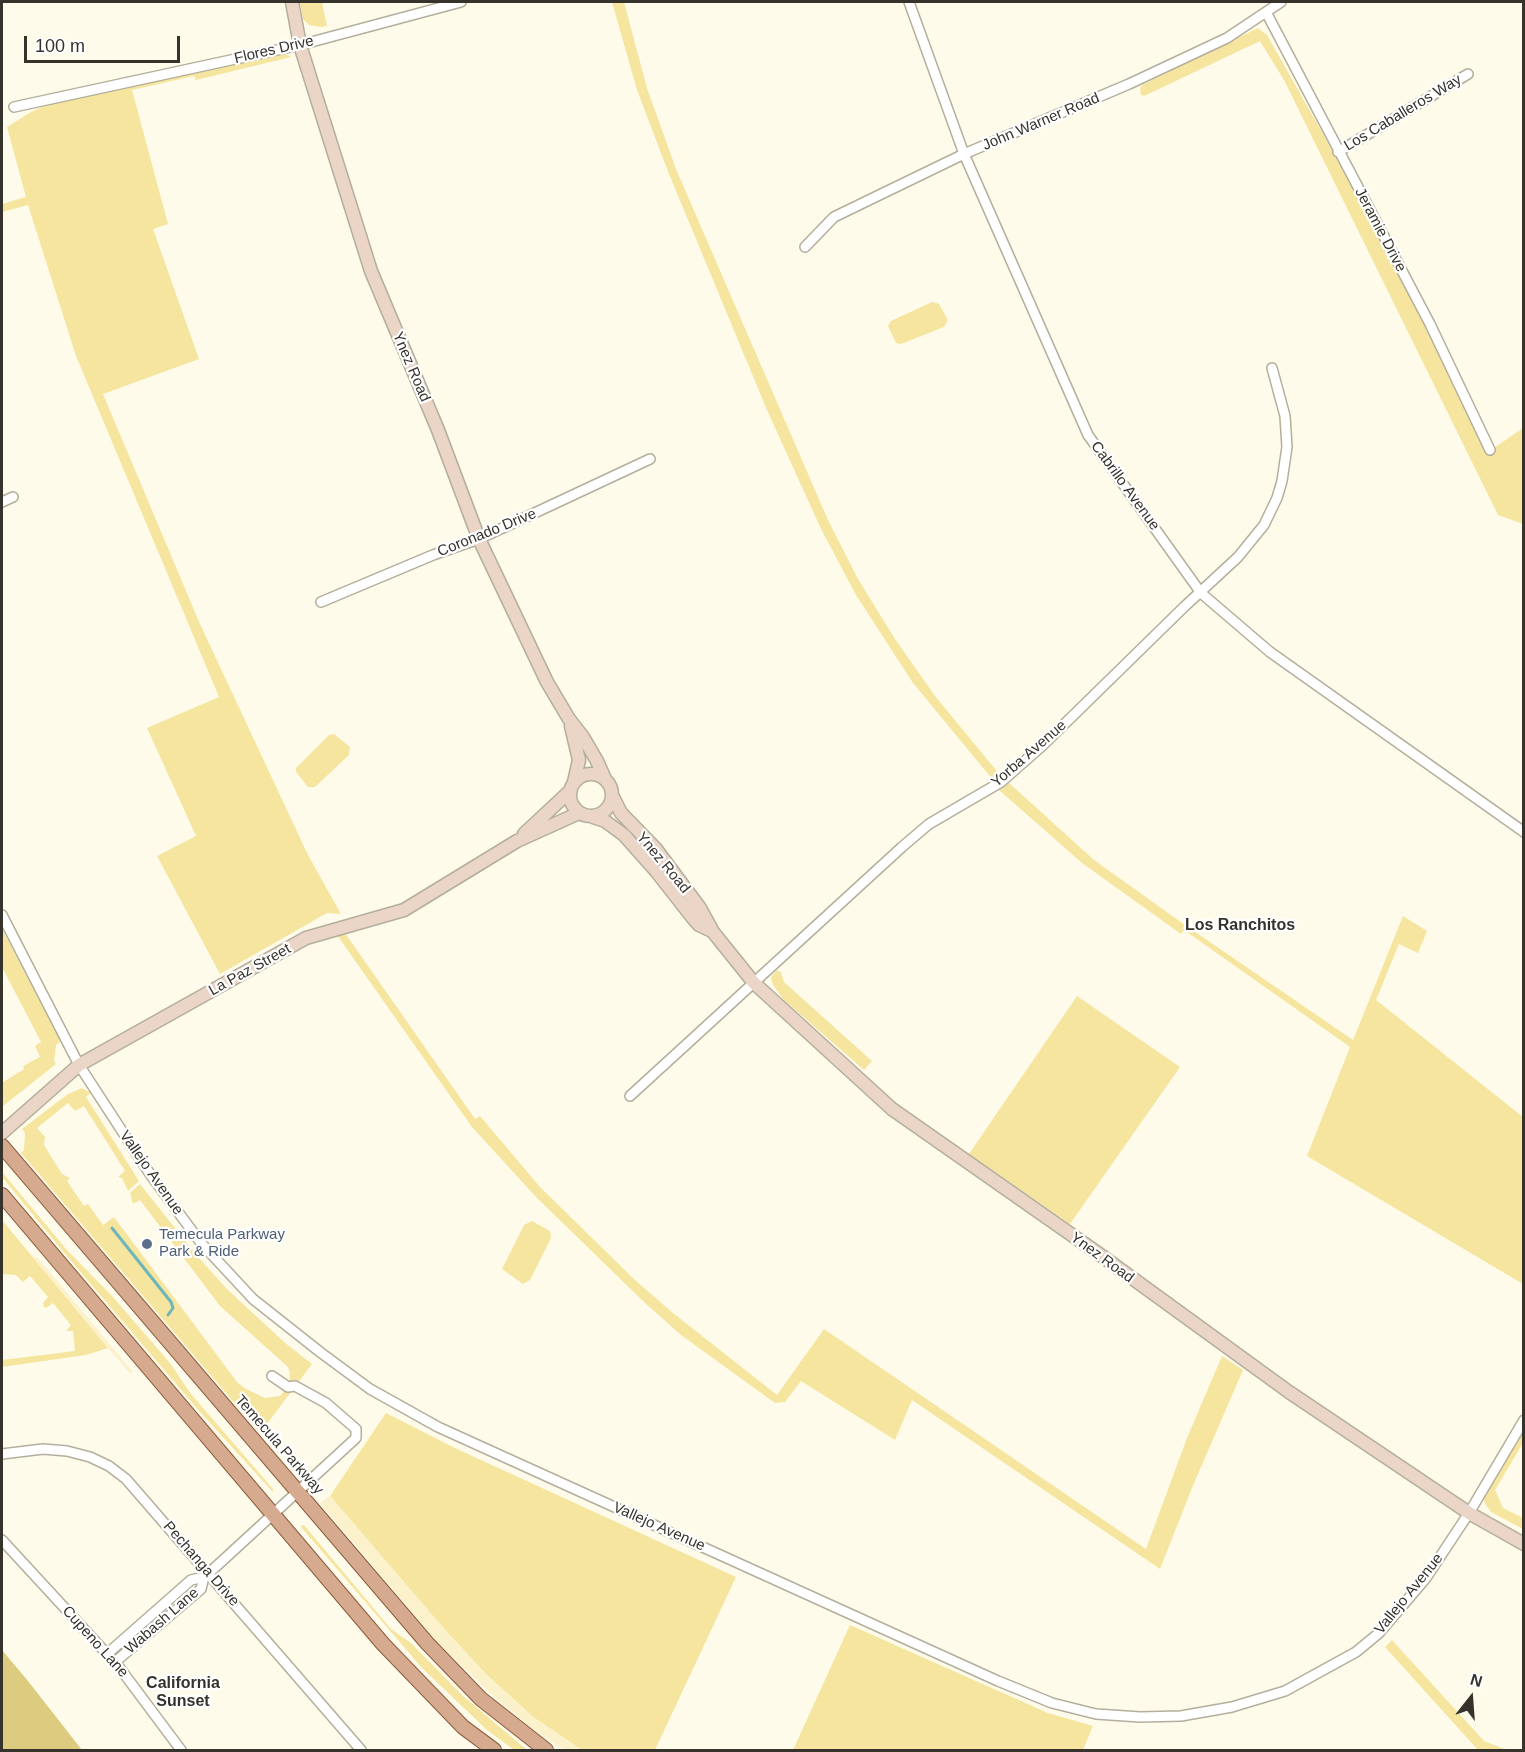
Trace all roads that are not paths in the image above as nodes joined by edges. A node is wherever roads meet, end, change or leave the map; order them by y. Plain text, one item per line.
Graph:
1 (292, 2) edge
2 (461, 2) edge
3 (909, 2) edge
4 (1281, 2) edge
5 (1266, 12) junction
6 (300, 45) junction
7 (1468, 74) dead end
8 (14, 107) dead end
9 (1338, 152) junction
10 (964, 154) junction
11 (805, 247) dead end
12 (1272, 369) dead end
13 (1491, 450) dead end
14 (650, 459) dead end
15 (13, 497) dead end
16 (2, 502) edge
17 (479, 539) junction
18 (1201, 592) junction
19 (321, 602) dead end
20 (569, 719) junction
21 (605, 780) junction
22 (572, 787) junction
23 (612, 795) junction
24 (579, 813) junction
25 (593, 817) junction
26 (1524, 832) edge
27 (517, 841) junction
28 (2, 915) edge
29 (713, 932) junction
30 (754, 982) junction
31 (79, 1065) junction
32 (630, 1096) dead end
33 (2, 1133) edge
34 (2, 1146) edge
35 (2, 1195) edge
36 (272, 1376) dead end
37 (1524, 1420) edge
38 (2, 1454) edge
39 (297, 1491) junction
40 (1469, 1513) junction
41 (273, 1514) junction
42 (2, 1540) edge
43 (1524, 1544) edge
44 (206, 1575) junction
45 (107, 1654) junction
46 (115, 1662) junction
47 (181, 1750) edge
48 (361, 1750) edge
49 (494, 1750) edge
50 (546, 1750) edge

1 - 6 main road, Ynez Road
2 - 6 street, Flores Drive
3 - 10 street, Cabrillo Avenue
4 - 5 street, John Warner Road
5 - 9 street, Jeramie Drive
5 - 10 street, John Warner Road
6 - 8 street, Flores Drive
6 - 17 main road, Ynez Road
7 - 9 street, Los Caballeros Way
9 - 13 street, Jeramie Drive
10 - 11 street, John Warner Road
10 - 18 street, Cabrillo Avenue
12 - 18 street, Yorba Avenue
14 - 17 street, Coronado Drive
15 - 16 street
17 - 19 street, Coronado Drive
17 - 20 main road, Ynez Road
18 - 26 street, Cabrillo Avenue
18 - 30 street, Yorba Avenue
20 - 21 main road, Ynez Road
20 - 22 main road, Ynez Road
21 - 22 main road
21 - 23 main road
22 - 24 main road
22 - 27 main road, La Paz Street
23 - 25 main road
23 - 29 main road, Ynez Road
24 - 25 main road
24 - 27 main road, La Paz Street
25 - 29 main road, Ynez Road
27 - 31 main road, La Paz Street
28 - 31 street, Vallejo Avenue
29 - 30 main road, Ynez Road
30 - 32 street, Yorba Avenue
30 - 40 main road, Ynez Road
31 - 33 main road, La Paz Street
31 - 40 street, Vallejo Avenue
34 - 39 main road, Temecula Parkway
35 - 41 main road
36 - 39 street, Wabash Lane
37 - 40 street, Vallejo Avenue
38 - 44 street, Pechanga Drive
39 - 41 street, Wabash Lane
39 - 50 main road, Temecula Parkway
40 - 43 main road, Ynez Road
41 - 44 street, Wabash Lane
41 - 49 main road
42 - 45 street, Cupeno Lane
44 - 45 street, Wabash Lane
44 - 46 street, Wabash Lane
44 - 48 street, Pechanga Drive
45 - 46 street, Cupeno Lane
46 - 47 street, Cupeno Lane

